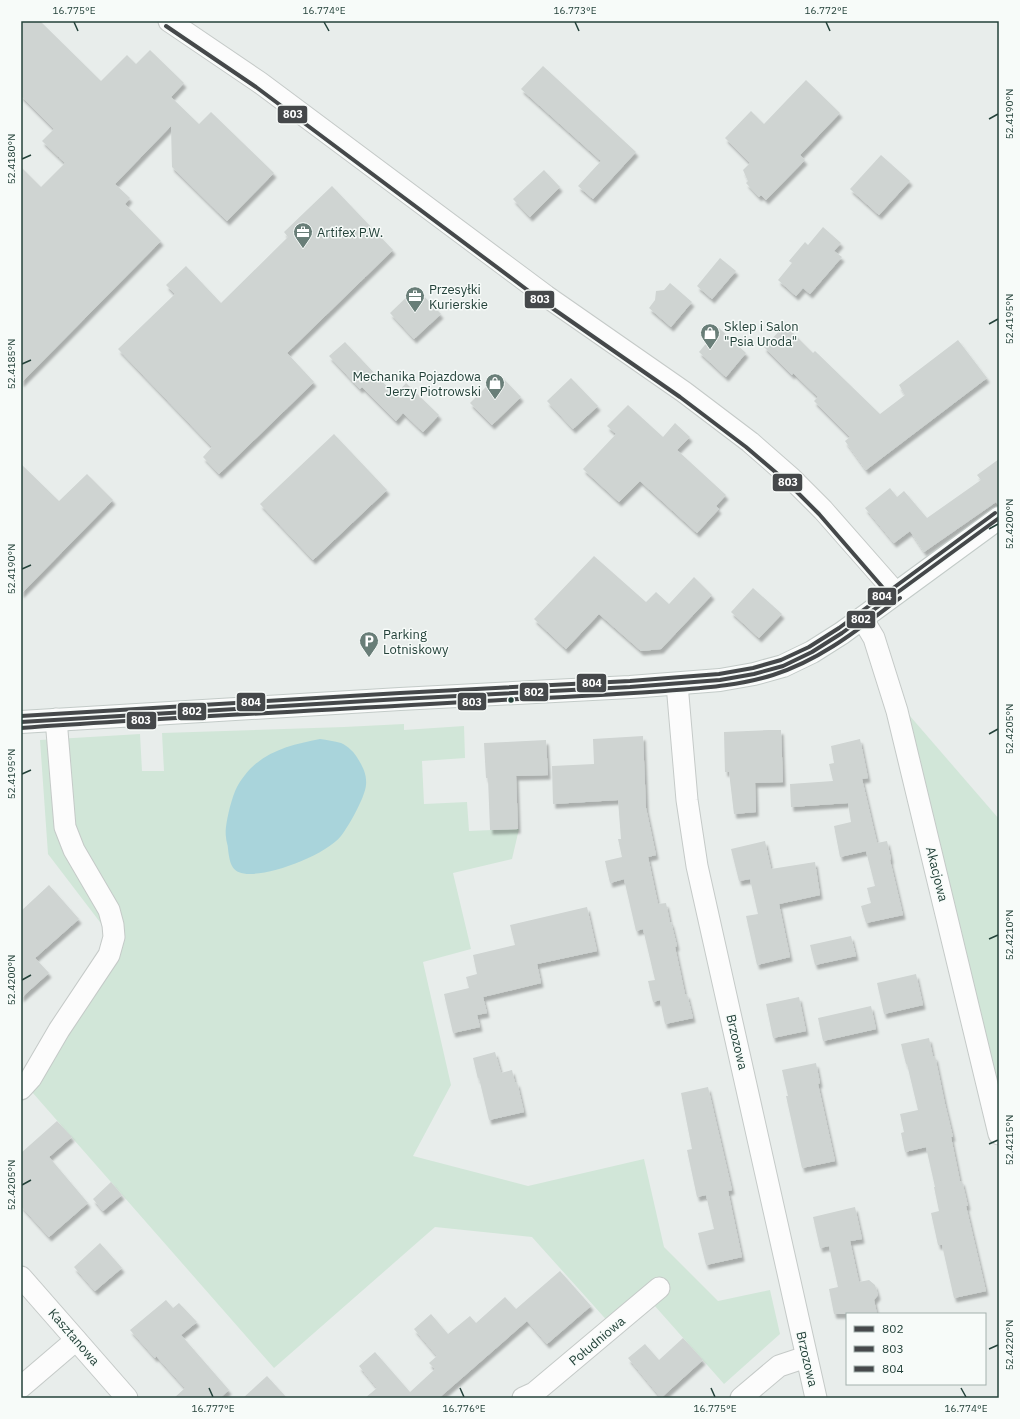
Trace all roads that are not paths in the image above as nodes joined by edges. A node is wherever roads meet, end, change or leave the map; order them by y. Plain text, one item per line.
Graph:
1 (169, 21) edge
2 (999, 518) edge
3 (896, 593) junction
4 (862, 618) junction
5 (677, 684) junction
6 (56, 719) junction
7 (21, 722) edge
8 (21, 1089) edge
9 (999, 1134) edge
10 (21, 1277) edge
11 (659, 1288) dead end
12 (76, 1340) junction
13 (806, 1357) junction
14 (21, 1387) edge
15 (532, 1396) edge
16 (127, 1398) edge
17 (741, 1398) edge
18 (816, 1398) edge

1 - 3 street
2 - 3 street
3 - 4 street
4 - 5 street
4 - 9 street, Akacjowa
5 - 6 street
5 - 13 street, Brzozowa
6 - 7 street
6 - 8 street
10 - 12 street, Kasztanowa
11 - 15 street, Południowa
12 - 14 street
12 - 16 street, Kasztanowa
13 - 17 street
13 - 18 street, Brzozowa

